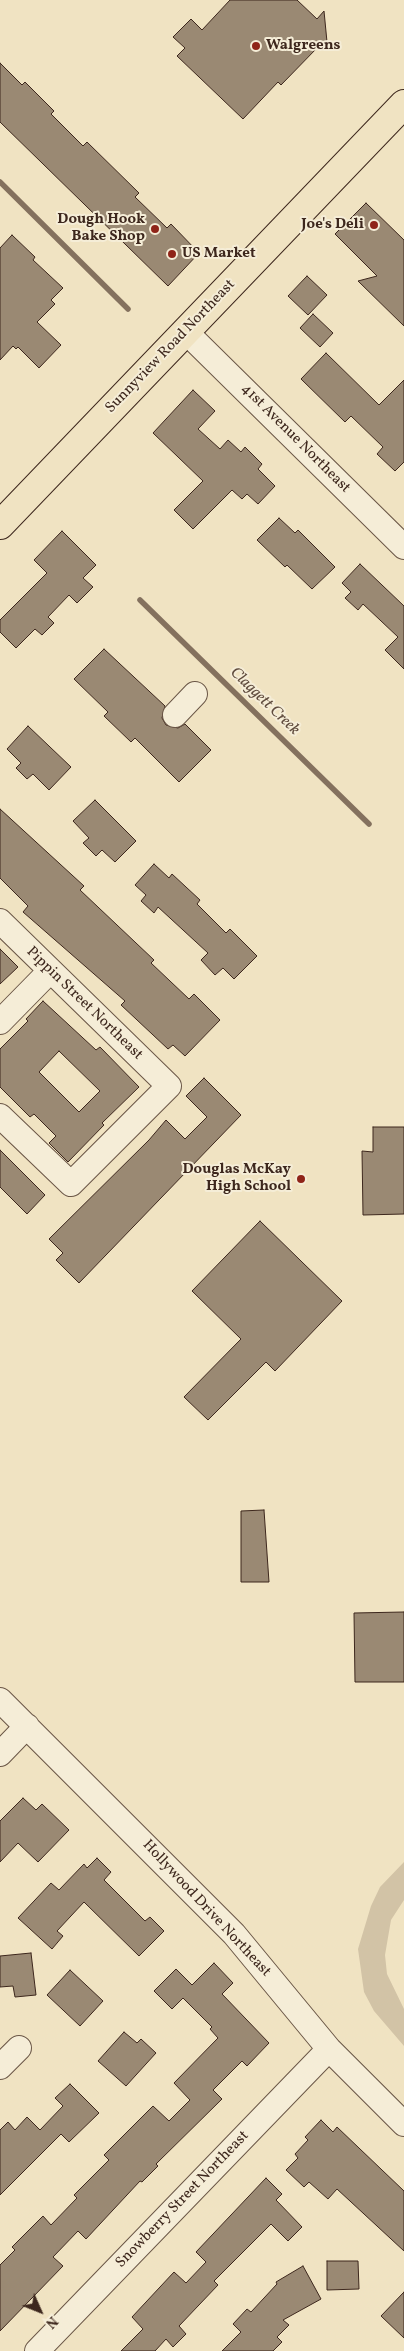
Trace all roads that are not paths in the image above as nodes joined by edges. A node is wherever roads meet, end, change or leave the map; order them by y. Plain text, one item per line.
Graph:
1 (404, 104) edge
2 (186, 332) junction
3 (0, 525) edge
4 (404, 547) edge
5 (195, 694) dead end
6 (175, 715) dead end
7 (0, 921) edge
8 (50, 971) junction
9 (0, 1022) edge
10 (0, 1116) edge
11 (0, 1700) edge
12 (27, 1726) junction
13 (0, 1754) edge
14 (19, 2048) dead end
15 (329, 2050) junction
16 (0, 2067) edge
17 (404, 2124) edge
18 (37, 2351) edge

1 - 2 main road, Sunnyview Road Northeast
2 - 3 main road, Sunnyview Road Northeast
2 - 4 street, 41st Avenue Northeast
5 - 6 street
7 - 8 street, Pippin Street Northeast
8 - 9 street
8 - 10 street, Pippin Street Northeast
11 - 12 street, Hollywood Drive Northeast
12 - 13 street
12 - 15 street, Hollywood Drive Northeast
14 - 16 street
15 - 17 street, Hollywood Drive Northeast
15 - 18 street, Snowberry Street Northeast

